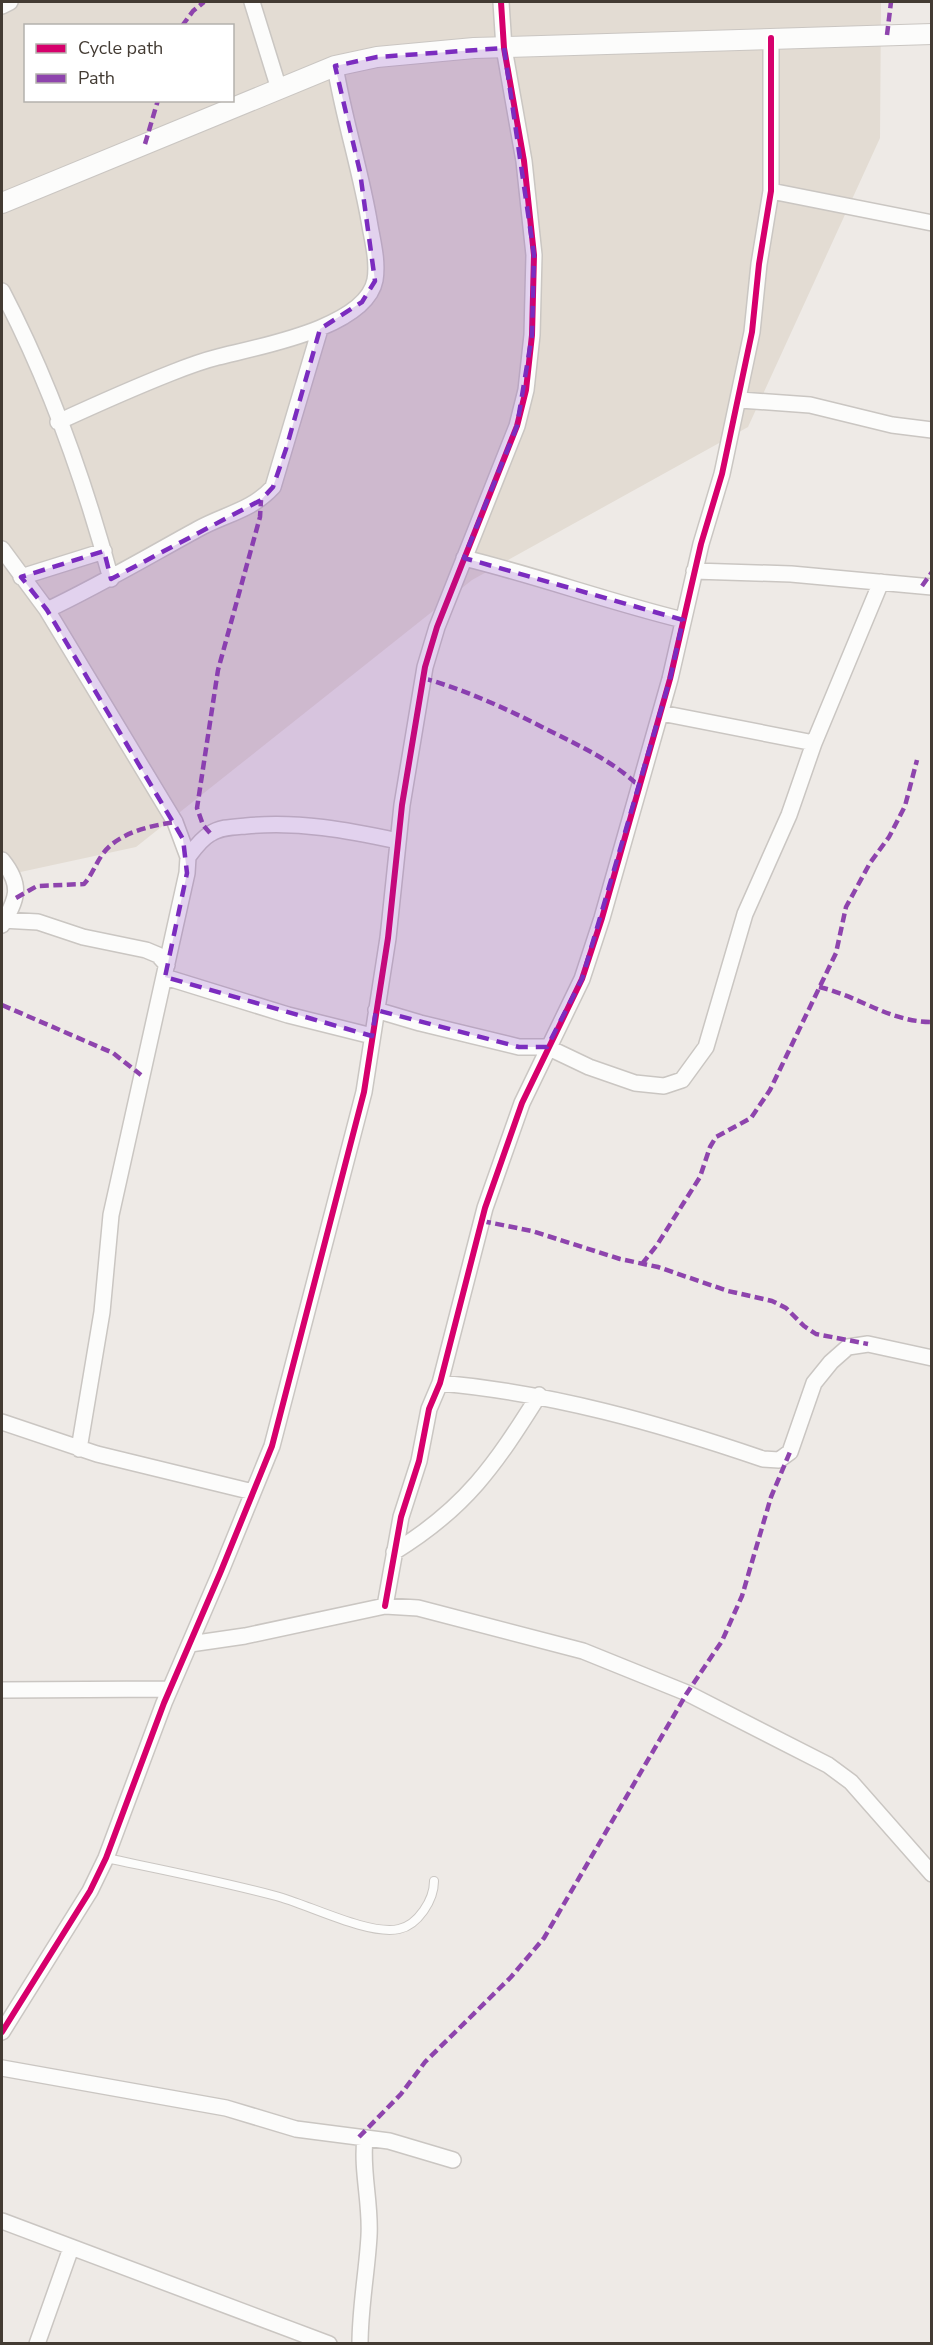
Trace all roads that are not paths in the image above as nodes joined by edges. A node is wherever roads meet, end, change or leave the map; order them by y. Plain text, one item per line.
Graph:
1 (10, 2) edge
2 (252, 2) edge
3 (501, 2) edge
4 (2, 6) edge
5 (932, 34) edge
6 (771, 38) junction
7 (504, 48) junction
8 (335, 66) junction
9 (279, 89) junction
10 (771, 191) junction
11 (2, 203) edge
12 (932, 223) edge
13 (2, 291) edge
14 (320, 329) junction
15 (740, 400) junction
16 (58, 422) junction
17 (932, 430) edge
18 (104, 551) junction
19 (3, 556) edge
20 (464, 558) junction
21 (694, 571) junction
22 (21, 577) junction
23 (111, 579) junction
24 (881, 582) junction
25 (932, 587) edge
26 (46, 610) junction
27 (683, 620) junction
28 (661, 713) junction
29 (814, 743) junction
30 (398, 841) junction
31 (188, 857) junction
32 (2, 860) edge
33 (3, 921) edge
34 (166, 971) junction
35 (376, 1010) junction
36 (372, 1036) junction
37 (547, 1047) junction
38 (932, 1358) edge
39 (440, 1383) junction
40 (539, 1395) junction
41 (2, 1422) edge
42 (79, 1449) junction
43 (253, 1492) junction
44 (394, 1551) junction
45 (385, 1606) junction
46 (190, 1644) junction
47 (170, 1689) junction
48 (2, 1690) edge
49 (106, 1858) junction
50 (932, 1874) edge
51 (434, 1881) dead end
52 (2, 2032) edge
53 (2, 2068) edge
54 (365, 2138) junction
55 (453, 2160) dead end
56 (2, 2222) edge
57 (71, 2248) junction
58 (37, 2343) edge
59 (329, 2343) edge
60 (360, 2343) edge

1 - 4 street
2 - 9 street
3 - 7 street
5 - 6 street
6 - 7 street
6 - 10 street
7 - 8 street
7 - 20 street
8 - 9 street
8 - 14 street
9 - 11 street
10 - 12 street
10 - 15 street
13 - 16 street
14 - 16 street
14 - 23 street
15 - 17 street
15 - 21 street
16 - 18 street
18 - 22 street
18 - 23 street
19 - 22 street
20 - 27 street
20 - 30 street
21 - 24 street
21 - 27 street
22 - 26 street
23 - 26 street
24 - 25 street
24 - 29 street
26 - 31 street
27 - 28 street
28 - 29 street
28 - 37 street
29 - 37 street
30 - 31 street
30 - 35 street
31 - 34 street
32 - 33 street
33 - 34 street
34 - 36 street
34 - 42 street
35 - 36 street
35 - 37 street
36 - 43 street
37 - 39 street
38 - 40 street
39 - 40 street
39 - 44 street
40 - 44 street
41 - 42 street
42 - 43 street
43 - 46 street
44 - 45 street
45 - 46 street
45 - 50 street
46 - 47 street
47 - 48 street
47 - 49 street
49 - 51 lane
49 - 52 street
53 - 54 street
54 - 55 street
54 - 60 street
56 - 57 street
57 - 58 street
57 - 59 street

